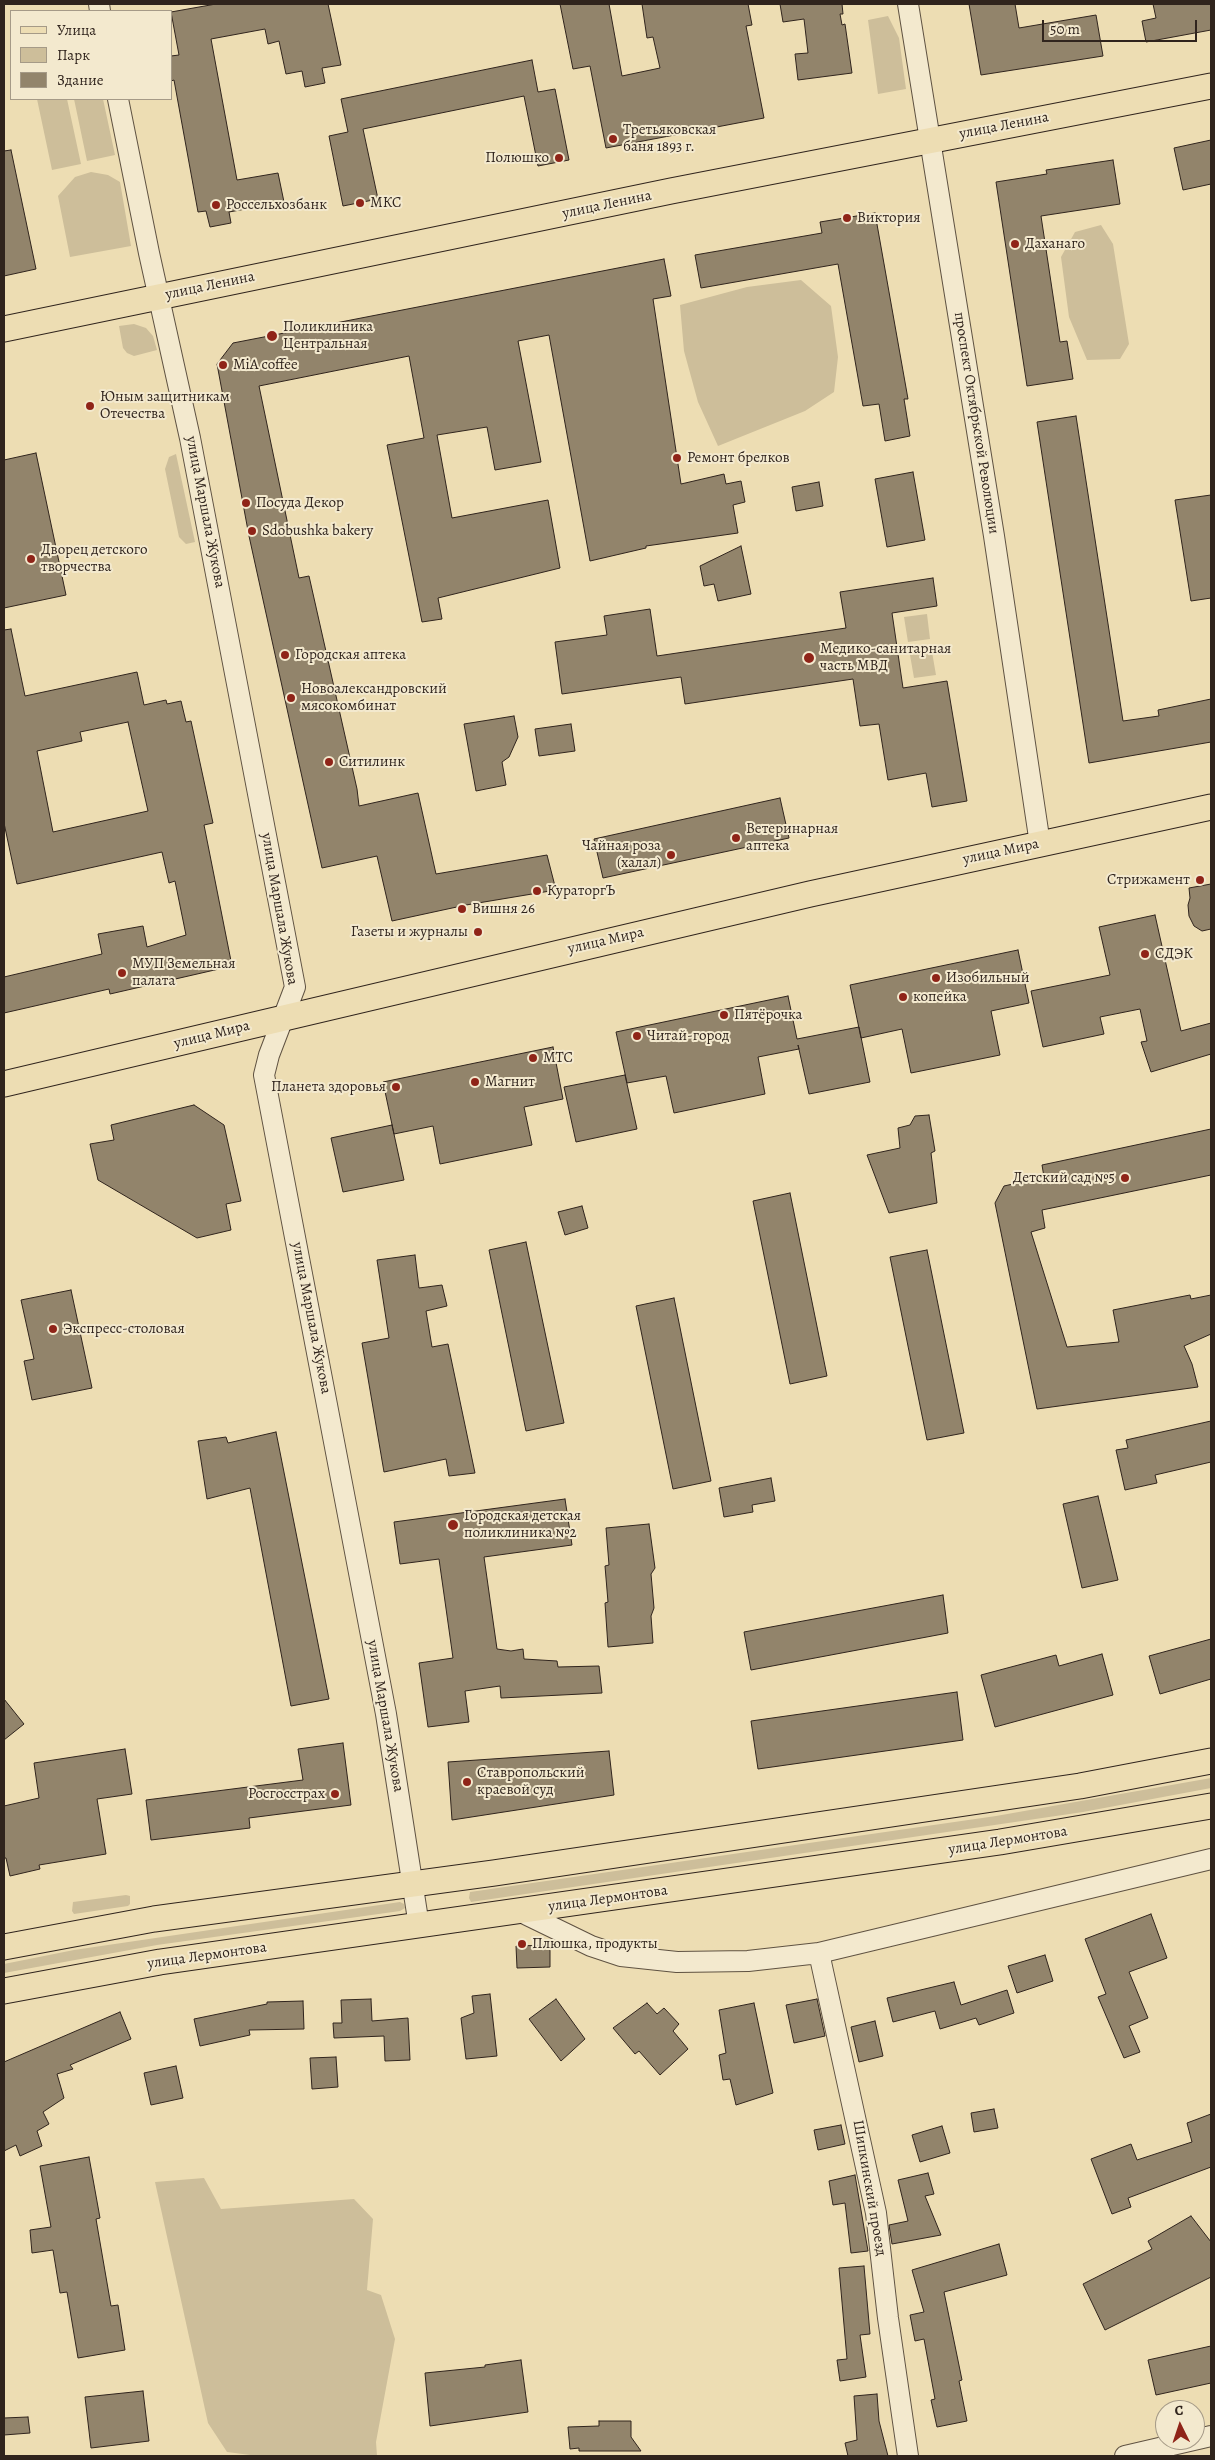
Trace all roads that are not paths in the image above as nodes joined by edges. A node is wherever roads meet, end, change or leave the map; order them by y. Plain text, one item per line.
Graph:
1 (908, 4) edge
2 (1211, 86) edge
3 (118, 100) edge
4 (931, 140) junction
5 (160, 296) junction
6 (4, 329) edge
7 (1211, 807) edge
8 (1040, 844) junction
9 (285, 1018) junction
10 (4, 1084) edge
11 (1211, 1761) edge
12 (1211, 1806) edge
13 (1211, 1858) edge
14 (412, 1884) junction
15 (519, 1912) junction
16 (419, 1926) junction
17 (4, 1947) edge
18 (819, 1952) junction
19 (4, 1991) edge
20 (1211, 2436) edge
21 (908, 2456) edge
22 (1125, 2456) edge

1 - 4 street, проспект Октябрьской Революции
2 - 4 main road, улица Ленина
3 - 5 street, улица Маршала Жукова
4 - 5 main road, улица Ленина
4 - 8 street, проспект Октябрьской Революции
5 - 6 main road, улица Ленина
5 - 9 street, улица Маршала Жукова
7 - 8 main road, улица Мира
8 - 9 main road, улица Мира
9 - 10 main road, улица Мира
9 - 14 street, улица Маршала Жукова
11 - 14 main road
12 - 15 main road, улица Лермонтова
13 - 18 street
14 - 16 street, улица Маршала Жукова
14 - 17 main road
15 - 16 main road, улица Лермонтова
15 - 18 street
16 - 19 main road, улица Лермонтова
18 - 21 street, Шипкинский проезд
20 - 22 street

